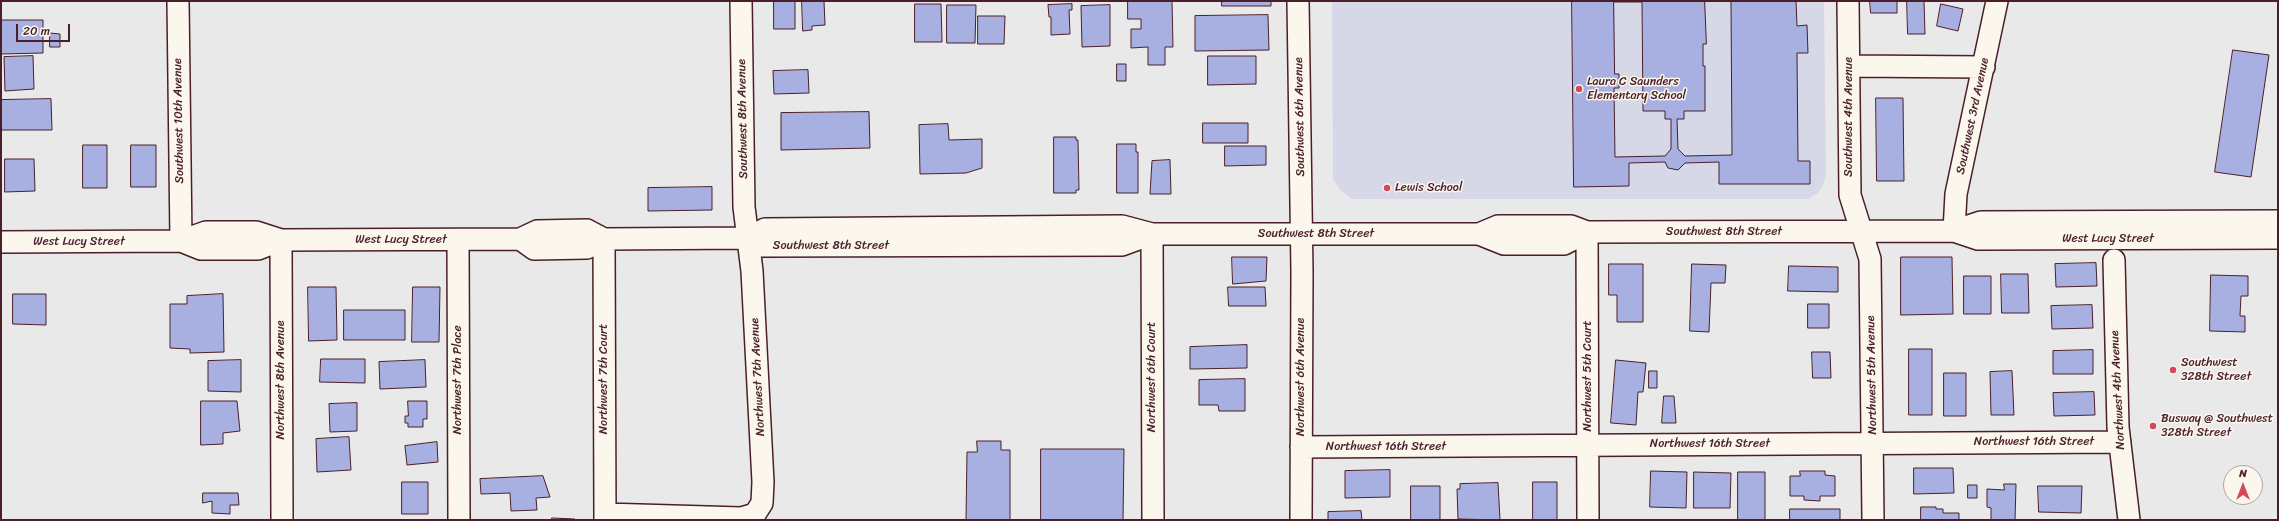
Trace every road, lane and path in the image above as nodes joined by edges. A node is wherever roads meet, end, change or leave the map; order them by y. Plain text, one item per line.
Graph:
1 (178, 1) edge
2 (741, 1) edge
3 (1298, 1) edge
4 (1848, 1) edge
5 (1997, 1) edge
6 (1849, 66) junction
7 (1984, 68) junction
8 (2278, 221) edge
9 (1861, 231) junction
10 (1954, 231) junction
11 (1587, 232) junction
12 (1152, 234) junction
13 (1301, 234) junction
14 (604, 238) junction
15 (749, 238) junction
16 (2270, 238) edge
17 (281, 240) junction
18 (458, 240) junction
19 (181, 241) junction
20 (1, 242) edge
21 (2114, 260) dead end
22 (2120, 442) junction
23 (1873, 443) junction
24 (1588, 445) junction
25 (1301, 447) junction
26 (605, 517) edge
27 (282, 520) edge
28 (459, 520) edge
29 (1153, 520) edge
30 (1301, 520) edge
31 (1588, 520) edge
32 (1873, 520) edge
33 (2129, 520) edge

1 - 19 street, Southwest 10th Avenue
2 - 15 street, Southwest 8th Avenue
3 - 13 street, Southwest 6th Avenue
4 - 6 street, Southwest 4th Avenue
5 - 7 street, Southwest 3rd Avenue
6 - 7 street
6 - 9 street, Southwest 4th Avenue
7 - 10 street, Southwest 3rd Avenue
8 - 10 street, West Lucy Street
9 - 10 street, West Lucy Street
9 - 11 street, Southwest 8th Street
9 - 23 street, Northwest 5th Avenue
10 - 16 street, West Lucy Street
11 - 13 street, Southwest 8th Street
11 - 24 street, Northwest 5th Court
12 - 13 street, Southwest 8th Street
12 - 15 street, Southwest 8th Street
12 - 29 street, Northwest 6th Court
13 - 25 street, Northwest 6th Avenue
14 - 15 street, West Lucy Street
14 - 18 street, West Lucy Street
14 - 26 street, Northwest 7th Court
15 - 26 street, Northwest 7th Avenue
17 - 18 street, West Lucy Street
17 - 19 street, West Lucy Street
17 - 27 street, Northwest 8th Avenue
18 - 28 street, Northwest 7th Place
19 - 20 street, West Lucy Street
21 - 22 street, Northwest 4th Avenue
22 - 23 street, Northwest 16th Street
22 - 33 street, Northwest 4th Avenue
23 - 24 street, Northwest 16th Street
23 - 32 street, Northwest 5th Avenue
24 - 25 street, Northwest 16th Street
24 - 31 street, Northwest 5th Court
25 - 30 street, Northwest 6th Avenue

